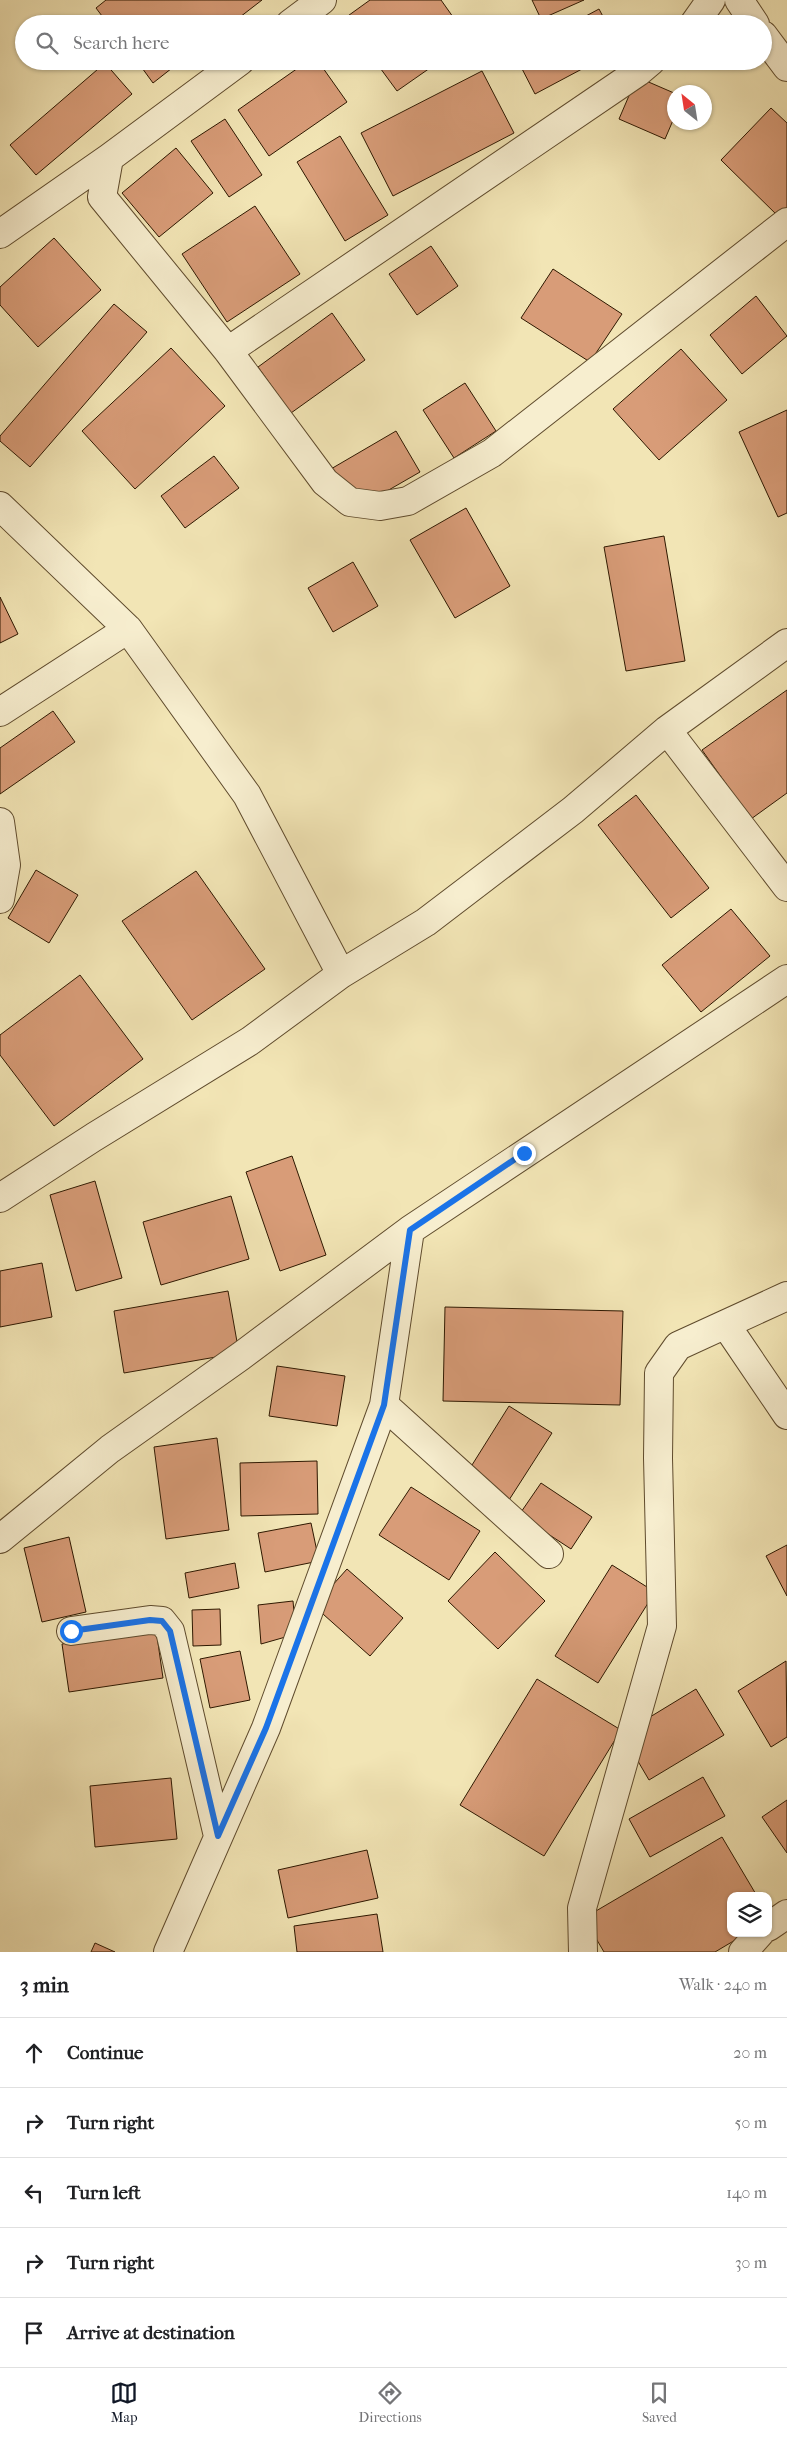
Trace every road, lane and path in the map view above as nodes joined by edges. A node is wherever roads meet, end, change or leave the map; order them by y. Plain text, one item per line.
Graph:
1 (322, 0) edge
2 (711, 0) edge
3 (739, 0) edge
4 (302, 15) edge
5 (700, 15) edge
6 (749, 15) edge
7 (772, 47) edge
8 (787, 67) edge
9 (228, 70) edge
10 (640, 70) edge
11 (109, 158) junction
12 (787, 222) edge
13 (0, 234) edge
14 (228, 351) junction
15 (0, 506) edge
16 (128, 629) junction
17 (787, 643) edge
18 (0, 712) edge
19 (667, 730) junction
20 (0, 822) edge
21 (787, 887) edge
22 (0, 899) edge
23 (341, 974) junction
24 (787, 979) edge
25 (0, 1198) edge
26 (410, 1230) junction
27 (787, 1296) edge
28 (726, 1325) junction
29 (384, 1405) junction
30 (787, 1415) edge
31 (0, 1539) edge
32 (549, 1554) dead end
33 (71, 1631) dead end
34 (218, 1836) junction
35 (787, 1914) edge
36 (772, 1924) edge
37 (756, 1937) edge
38 (168, 1952) edge
39 (583, 1952) edge
40 (743, 1952) edge

1 - 4 street
2 - 5 street
3 - 6 street
7 - 8 street
9 - 11 street
10 - 14 street
11 - 13 street
11 - 14 street
12 - 14 street
15 - 16 street
16 - 18 street
16 - 23 street
17 - 19 street
19 - 21 street
19 - 23 street
20 - 22 street
23 - 25 street
24 - 26 street
26 - 29 street
26 - 31 street
27 - 28 street
28 - 30 street
28 - 39 street
29 - 32 street
29 - 34 street
33 - 34 street
34 - 38 street
35 - 36 street
37 - 40 street

